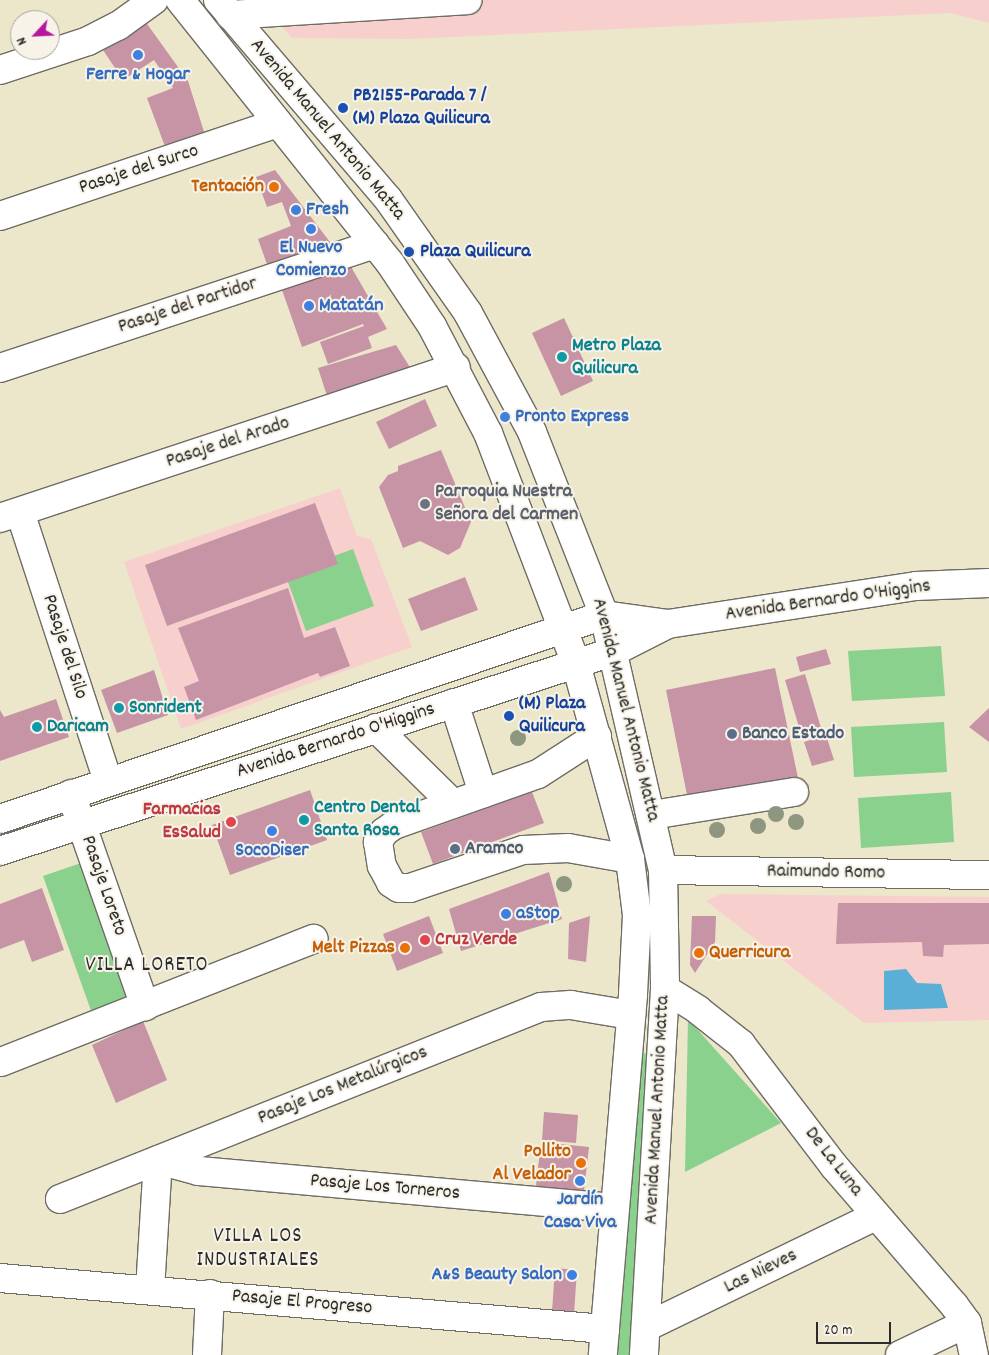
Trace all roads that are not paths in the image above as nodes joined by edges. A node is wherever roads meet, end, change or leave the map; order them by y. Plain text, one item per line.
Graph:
1 (154, 0) edge
2 (180, 0) edge
3 (468, 0) edge
4 (224, 7) edge
5 (0, 70) edge
6 (278, 124) junction
7 (0, 216) edge
8 (375, 244) junction
9 (456, 367) junction
10 (0, 368) edge
11 (10, 515) edge
12 (989, 583) edge
13 (604, 615) junction
14 (668, 624) junction
15 (562, 627) junction
16 (614, 651) junction
17 (576, 664) junction
18 (454, 703) junction
19 (376, 728) junction
20 (597, 736) junction
21 (108, 782) junction
22 (794, 792) dead end
23 (484, 793) junction
24 (72, 794) junction
25 (453, 804) junction
26 (652, 815) junction
27 (0, 819) edge
28 (82, 823) junction
29 (0, 851) edge
30 (630, 859) junction
31 (663, 870) junction
32 (989, 875) edge
33 (314, 939) dead end
34 (665, 989) junction
35 (145, 1006) junction
36 (631, 1015) junction
37 (1, 1062) dead end
38 (158, 1160) junction
39 (60, 1199) dead end
40 (613, 1208) junction
41 (876, 1216) junction
42 (0, 1278) edge
43 (150, 1290) junction
44 (210, 1294) junction
45 (968, 1323) junction
46 (646, 1328) junction
47 (604, 1342) edge
48 (207, 1355) edge
49 (644, 1355) edge
50 (900, 1355) edge
51 (974, 1355) edge

1 - 5 street
2 - 6 street, Avenida Manuel Antonio Matta
3 - 4 street
4 - 13 street, Avenida Manuel Antonio Matta
6 - 7 street, Pasaje del Surco
6 - 8 street, Avenida Manuel Antonio Matta
8 - 9 street, Avenida Manuel Antonio Matta
8 - 10 street, Pasaje del Partidor
9 - 11 street, Pasaje del Arado
9 - 15 street, Avenida Manuel Antonio Matta
11 - 21 street, Pasaje del Silo
12 - 14 street, Avenida Bernardo O'Higgins
13 - 14 street, Avenida Bernardo O'Higgins
13 - 15 street, Avenida Bernardo O'Higgins
13 - 16 street, Avenida Manuel Antonio Matta
14 - 16 street, Avenida Bernardo O'Higgins
15 - 17 street, Avenida Manuel Antonio Matta
15 - 21 street, Avenida Bernardo O'Higgins
16 - 17 street, Avenida Bernardo O'Higgins
16 - 26 street, Avenida Manuel Antonio Matta
17 - 18 street, Avenida Bernardo O'Higgins
17 - 20 street, Avenida Manuel Antonio Matta
18 - 19 street, Avenida Bernardo O'Higgins
18 - 23 street
19 - 25 street
19 - 28 street, Avenida Bernardo O'Higgins
20 - 23 street
20 - 30 street, Avenida Manuel Antonio Matta
21 - 24 street, Avenida Bernardo O'Higgins
22 - 26 street
23 - 25 street
24 - 27 street, Avenida Bernardo O'Higgins
24 - 28 street, Pasaje Loreto
25 - 30 street
26 - 31 street, Avenida Manuel Antonio Matta
28 - 29 street, Avenida Bernardo O'Higgins
28 - 35 street, Pasaje Loreto
30 - 36 street, Avenida Manuel Antonio Matta
31 - 32 street, Raimundo Romo
31 - 34 street, Avenida Manuel Antonio Matta
33 - 35 street
34 - 41 street, De La Luna
34 - 46 street, Avenida Manuel Antonio Matta
35 - 37 street
36 - 38 street, Pasaje Los Metalúrgicos
36 - 40 street, Avenida Manuel Antonio Matta
38 - 39 street, Pasaje Los Metalúrgicos
38 - 40 street, Pasaje Los Torneros
38 - 43 street
40 - 47 street, Avenida Manuel Antonio Matta
41 - 45 street, De La Luna
41 - 46 street, Las Nieves
42 - 43 street, Pasaje El Progreso
43 - 44 street, Pasaje El Progreso
44 - 47 street, Pasaje El Progreso
44 - 48 street
45 - 50 street
45 - 51 street
46 - 49 street, Avenida Manuel Antonio Matta

